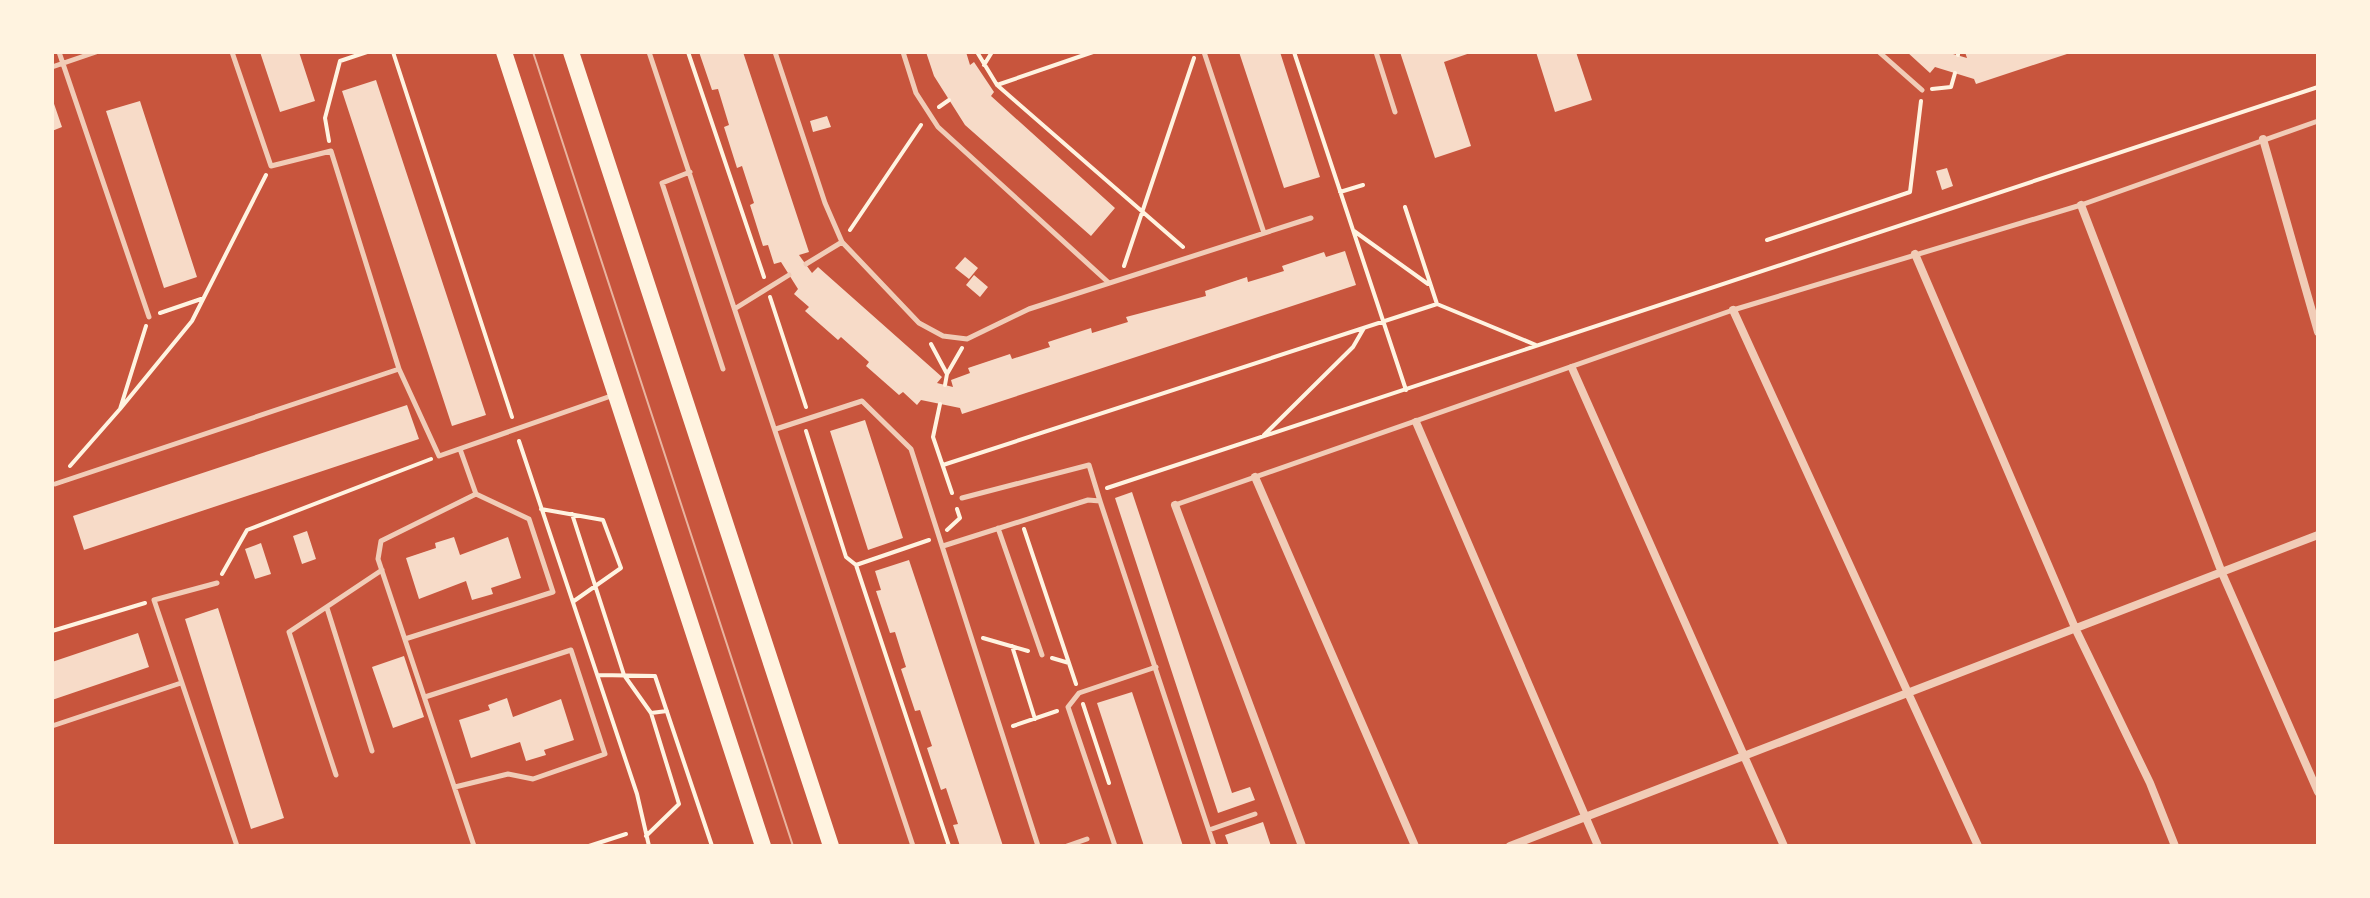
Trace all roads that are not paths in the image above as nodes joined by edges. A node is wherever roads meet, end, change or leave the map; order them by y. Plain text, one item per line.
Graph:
1 (59, 52) edge
2 (96, 52) edge
3 (232, 52) edge
4 (504, 52) edge
5 (571, 52) edge
6 (649, 52) edge
7 (775, 52) edge
8 (903, 52) edge
9 (1204, 52) edge
10 (1376, 52) edge
11 (1879, 52) edge
12 (63, 63) junction
13 (52, 67) edge
14 (1922, 90) road end
15 (1395, 112) dead end
16 (2318, 121) edge
17 (2263, 139) junction
18 (690, 172) junction
19 (2081, 205) junction
20 (1311, 218) dead end
21 (1264, 234) junction
22 (842, 242) junction
23 (1915, 254) junction
24 (806, 264) dead end
25 (789, 275) dead end
26 (1109, 284) junction
27 (736, 308) junction
28 (1733, 310) junction
29 (149, 317) road end
30 (2318, 332) edge
31 (1572, 368) junction
32 (399, 369) junction
33 (723, 369) dead end
34 (616, 394) junction
35 (1416, 422) junction
36 (776, 429) junction
37 (460, 449) junction
38 (1255, 477) junction
39 (55, 484) road end
40 (476, 494) junction
41 (962, 498) dead end
42 (1100, 501) junction
43 (1175, 505) joint
44 (998, 528) junction
45 (2318, 535) edge
46 (943, 546) junction
47 (382, 570) junction
48 (2222, 573) junction
49 (217, 583) road end
50 (327, 608) junction
51 (2076, 630) junction
52 (405, 639) junction
53 (1042, 655) road end
54 (1156, 667) junction
55 (181, 683) junction
56 (1907, 691) junction
57 (425, 697) junction
58 (52, 726) edge
59 (372, 751) dead end
60 (1744, 755) junction
61 (336, 775) dead end
62 (455, 787) junction
63 (2318, 792) edge
64 (1255, 814) dead end
65 (1584, 818) junction
66 (1209, 830) junction
67 (1087, 839) dead end
68 (237, 846) edge
69 (474, 846) edge
70 (763, 846) edge
71 (831, 846) edge
72 (913, 846) edge
73 (1038, 846) edge
74 (1067, 846) edge
75 (1115, 846) edge
76 (1214, 846) edge
77 (1302, 846) edge
78 (1415, 846) edge
79 (1510, 846) edge
80 (1598, 846) edge
81 (1784, 846) edge
82 (1978, 846) edge
83 (2175, 846) edge

1 - 12 lane
2 - 12 lane
3 - 32 lane
4 - 34 main road
5 - 71 main road
6 - 18 lane
7 - 22 lane
8 - 26 lane
9 - 21 lane
10 - 15 lane
11 - 14 lane
12 - 13 lane
12 - 29 lane
16 - 17 lane
17 - 19 lane
17 - 30 street
18 - 27 lane
18 - 33 lane
19 - 23 lane
19 - 48 street
20 - 21 lane
21 - 26 lane
22 - 24 lane
22 - 26 lane
23 - 28 lane
23 - 51 street
25 - 27 lane
27 - 36 lane
28 - 31 lane
28 - 56 street
31 - 35 lane
31 - 60 street
32 - 37 lane
32 - 39 lane
34 - 37 lane
34 - 70 main road
35 - 38 lane
35 - 65 street
36 - 46 lane
36 - 72 lane
37 - 40 lane
38 - 43 lane
38 - 78 street
40 - 47 lane
40 - 52 lane
41 - 42 lane
42 - 44 lane
42 - 54 lane
43 - 77 street
44 - 46 lane
44 - 53 lane
45 - 48 street
46 - 73 lane
47 - 50 lane
47 - 52 lane
48 - 51 street
48 - 63 street
49 - 55 lane
50 - 59 lane
50 - 61 lane
51 - 56 street
51 - 83 street
52 - 57 lane
54 - 66 lane
54 - 75 lane
55 - 58 lane
55 - 68 lane
56 - 60 street
56 - 82 street
57 - 62 lane
57 - 62 lane
60 - 65 street
60 - 81 street
62 - 69 lane
64 - 66 lane
65 - 79 street
65 - 80 street
66 - 76 lane
67 - 74 lane

